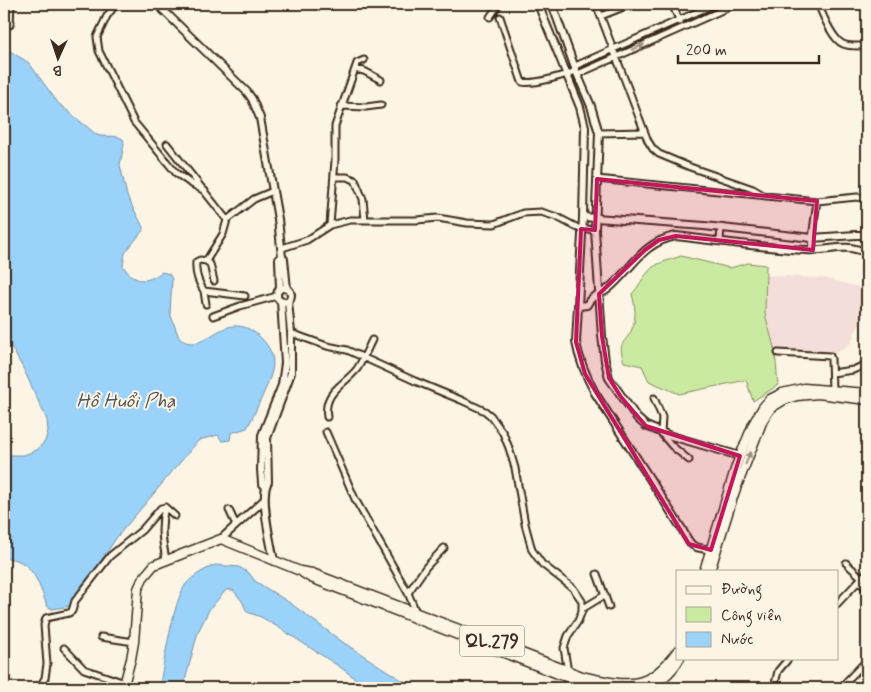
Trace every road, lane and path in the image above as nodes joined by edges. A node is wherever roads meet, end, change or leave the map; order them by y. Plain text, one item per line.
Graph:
1 (11, 4) edge
2 (116, 4) edge
3 (157, 4) edge
4 (499, 4) edge
5 (538, 4) edge
6 (552, 4) edge
7 (596, 4) edge
8 (632, 4) edge
9 (672, 4) edge
10 (715, 4) edge
11 (736, 4) edge
12 (818, 4) edge
13 (601, 16) junction
14 (490, 17) dead end
15 (500, 17) dead end
16 (679, 20) junction
17 (10, 25) dead end
18 (682, 28) junction
19 (867, 46) edge
20 (613, 49) junction
21 (616, 56) junction
22 (364, 60) dead end
23 (355, 69) junction
24 (576, 70) junction
25 (566, 75) junction
26 (381, 80) dead end
27 (380, 105) dead end
28 (342, 106) junction
29 (644, 132) junction
30 (599, 133) junction
31 (167, 144) dead end
32 (334, 177) junction
33 (597, 179) junction
34 (205, 190) junction
35 (273, 191) junction
36 (763, 195) junction
37 (867, 198) edge
38 (817, 201) junction
39 (583, 217) junction
40 (596, 218) junction
41 (228, 220) junction
42 (365, 220) junction
43 (330, 226) junction
44 (581, 228) junction
45 (595, 230) junction
46 (721, 235) junction
47 (867, 238) edge
48 (812, 240) junction
49 (282, 248) junction
50 (813, 250) junction
51 (867, 253) edge
52 (206, 261) junction
53 (214, 281) dead end
54 (283, 289) junction
55 (204, 290) junction
56 (600, 294) junction
57 (245, 296) dead end
58 (282, 299) junction
59 (206, 304) dead end
60 (579, 306) junction
61 (213, 316) dead end
62 (291, 333) junction
63 (372, 340) dead end
64 (778, 353) dead end
65 (363, 358) junction
66 (867, 364) edge
67 (832, 373) junction
68 (832, 390) junction
69 (867, 393) edge
70 (654, 398) dead end
71 (867, 400) edge
72 (327, 417) dead end
73 (326, 432) dead end
74 (661, 433) junction
75 (740, 456) junction
76 (689, 460) dead end
77 (265, 486) junction
78 (264, 500) junction
79 (165, 507) junction
80 (229, 510) dead end
81 (176, 516) dead end
82 (236, 525) junction
83 (221, 539) junction
84 (444, 548) dead end
85 (714, 550) junction
86 (166, 559) junction
87 (274, 561) junction
88 (846, 563) dead end
89 (704, 570) edge
90 (710, 570) edge
91 (867, 572) edge
92 (597, 574) dead end
93 (861, 580) junction
94 (867, 591) edge
95 (408, 592) junction
96 (605, 595) junction
97 (838, 603) edge
98 (609, 606) dead end
99 (582, 609) junction
100 (410, 612) junction
101 (102, 637) dead end
102 (134, 642) junction
103 (64, 648) dead end
104 (676, 651) edge
105 (679, 660) edge
106 (787, 660) edge
107 (867, 660) edge
108 (568, 674) junction
109 (848, 681) junction
110 (124, 686) edge
111 (610, 687) edge
112 (39, 688) edge
113 (644, 688) edge
114 (774, 688) edge
115 (840, 688) edge
116 (855, 688) edge

1 - 17 street
2 - 34 street
3 - 35 street
4 - 14 street
5 - 25 street
6 - 24 street
7 - 13 street
8 - 13 street
9 - 16 street
10 - 16 street
11 - 18 street
12 - 19 street
13 - 20 street
15 - 25 street
16 - 18 street
16 - 20 street
21 -> 18 street
20 - 21 street
20 - 24 street
21 - 24 street
21 - 29 street
22 - 23 street
23 - 26 street
23 - 28 street
24 - 25 street
24 - 30 street
25 - 39 street
27 - 28 street
28 - 32 street
29 - 30 street
29 - 36 street
30 - 33 street
31 - 34 street
32 - 42 street
32 - 43 street
33 - 36 street
33 - 40 street
34 - 41 street
35 - 41 street
35 - 49 street
36 - 38 street
37 - 38 street
38 - 48 street
39 - 40 street
39 - 44 street
40 - 45 street
40 - 46 street
41 - 52 street
42 - 43 street
42 - 44 street
43 - 49 street
44 - 45 street
44 - 60 street
45 - 56 street
46 - 48 street
46 - 50 street
46 - 56 street
47 - 48 street
48 - 50 street
49 - 54 street
50 - 51 street
52 - 53 street
52 - 55 street
54 - 58 street
54 - 58 street
55 - 57 street
55 - 59 street
56 - 60 street
56 - 74 street
58 - 61 street
58 - 62 street
58 - 77 street
60 - 85 street
62 - 65 street
62 - 77 street
63 - 65 street
64 - 67 street
65 - 72 street
65 - 99 street
66 - 67 street
67 - 68 street
68 - 69 highway
68 - 75 highway
70 - 74 street
85 -> 71 highway
73 - 95 street
74 - 75 street
74 - 76 street
75 - 85 highway
77 - 78 street
78 - 82 street
78 - 87 street
79 - 81 street
79 - 86 street
79 - 112 street
80 - 82 street
82 - 83 street
83 - 86 highway
83 - 87 highway, QL.279
84 - 95 street
85 - 89 highway
85 - 90 highway
86 - 102 highway
87 - 100 highway, QL.279
88 - 93 street
91 - 93 street
92 - 96 street
93 - 94 street
93 - 97 street
95 - 100 street
96 - 98 street
96 - 99 street
99 - 108 street
100 - 108 highway, QL.279
101 - 102 street
102 - 110 highway
103 - 110 street
104 - 111 highway, QL.279
105 - 113 highway
106 - 114 street
107 - 109 street
108 - 111 highway, QL.279
109 - 115 street
109 - 116 street

